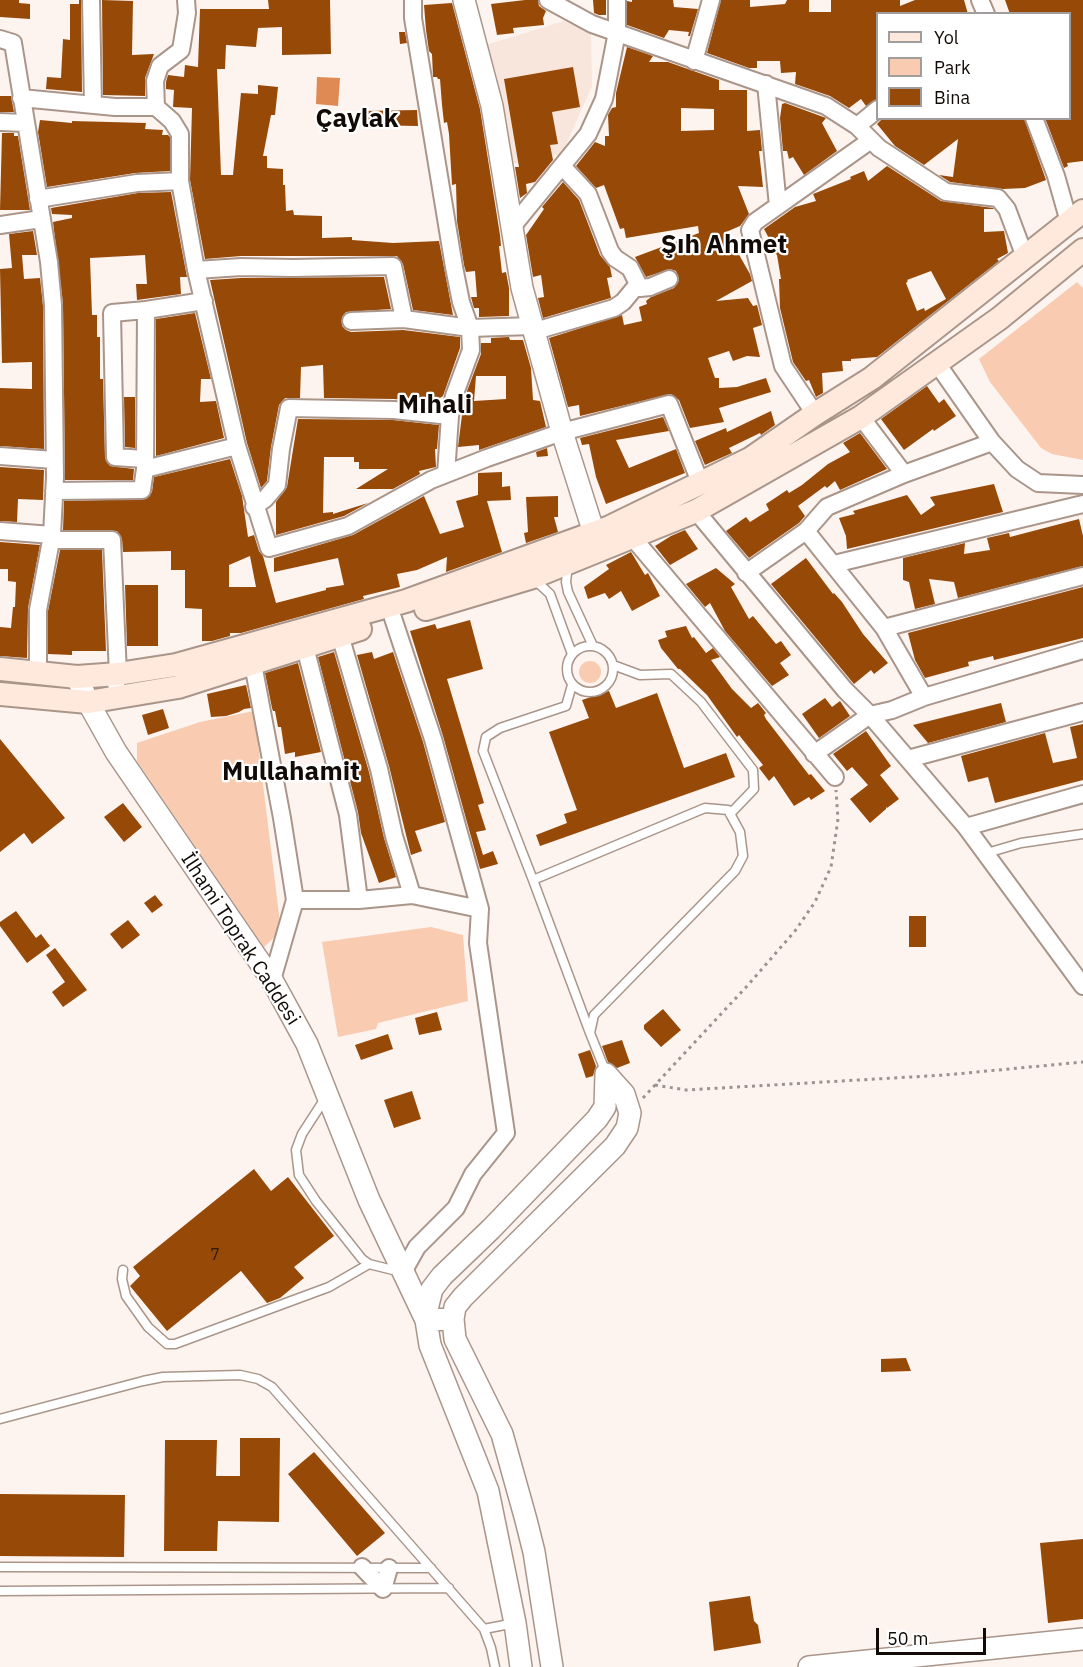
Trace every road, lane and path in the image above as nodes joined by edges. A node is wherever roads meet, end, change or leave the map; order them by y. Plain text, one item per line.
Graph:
1 (91, 0) edge
2 (186, 0) edge
3 (413, 0) edge
4 (464, 0) edge
5 (548, 0) edge
6 (617, 0) edge
7 (711, 0) edge
8 (617, 32) junction
9 (0, 39) edge
10 (694, 61) junction
11 (766, 84) junction
12 (21, 98) junction
13 (93, 105) junction
14 (156, 107) junction
15 (876, 111) edge
16 (1035, 120) edge
17 (0, 122) edge
18 (25, 123) junction
19 (857, 126) junction
20 (871, 140) junction
21 (562, 166) junction
22 (180, 181) junction
23 (38, 199) junction
24 (778, 206) junction
25 (1076, 216) edge
26 (41, 219) junction
27 (0, 225) edge
28 (512, 226) junction
29 (1025, 257) junction
30 (1079, 259) edge
31 (196, 270) junction
32 (669, 279) dead end
33 (638, 284) junction
34 (204, 301) junction
35 (146, 310) junction
36 (404, 319) junction
37 (351, 321) dead end
38 (470, 328) junction
39 (534, 328) junction
40 (936, 362) junction
41 (815, 414) junction
42 (450, 416) junction
43 (861, 417) junction
44 (562, 432) junction
45 (992, 442) junction
46 (237, 446) junction
47 (0, 456) edge
48 (54, 460) junction
49 (145, 464) junction
50 (446, 474) junction
51 (903, 474) junction
52 (700, 482) junction
53 (1078, 486) edge
54 (54, 490) junction
55 (254, 507) junction
56 (1082, 508) edge
57 (696, 511) junction
58 (0, 531) edge
59 (806, 531) junction
60 (594, 533) junction
61 (52, 535) junction
62 (633, 538) junction
63 (568, 563) junction
64 (834, 564) junction
65 (746, 573) junction
66 (1083, 576) edge
67 (533, 577) junction
68 (393, 618) junction
69 (884, 628) junction
70 (340, 635) junction
71 (593, 646) junction
72 (305, 647) junction
73 (1083, 650) edge
74 (572, 654) junction
75 (253, 664) junction
76 (613, 664) junction
77 (0, 669) edge
78 (38, 674) junction
79 (118, 674) junction
80 (77, 677) junction
81 (572, 685) junction
82 (0, 694) edge
83 (924, 697) junction
84 (114, 698) junction
85 (88, 702) junction
86 (1083, 712) edge
87 (870, 714) junction
88 (814, 754) junction
89 (908, 759) junction
90 (835, 777) joint
91 (1083, 794) edge
92 (730, 814) junction
93 (966, 827) junction
94 (1083, 834) edge
95 (987, 853) junction
96 (533, 880) junction
97 (412, 895) junction
98 (295, 900) junction
99 (359, 900) junction
100 (480, 909) junction
101 (1080, 978) edge
102 (272, 980) junction
103 (590, 1033) junction
104 (1083, 1062) edge
105 (606, 1074) junction
106 (655, 1085) junction
107 (328, 1095) junction
108 (630, 1113) junction
109 (369, 1264) junction
110 (123, 1270) dead end
111 (403, 1272) junction
112 (453, 1319) junction
113 (426, 1320) junction
114 (0, 1419) edge
115 (0, 1567) edge
116 (362, 1567) junction
117 (389, 1568) junction
118 (431, 1568) junction
119 (382, 1588) junction
120 (449, 1588) junction
121 (0, 1591) edge
122 (515, 1623) junction
123 (484, 1629) junction
124 (1083, 1639) edge
125 (495, 1667) edge
126 (521, 1667) edge
127 (552, 1667) edge
128 (809, 1667) edge

1 - 13 street
2 - 14 street
3 - 38 street
4 - 28 street
5 - 8 street
6 - 8 street
7 - 10 street
8 - 10 street
8 - 21 street
9 - 12 street
10 - 11 street
11 - 19 street
11 - 24 street
12 - 13 street
12 - 18 street
13 - 14 street
14 - 22 street
15 - 19 street
16 - 25 street
17 - 18 street
18 - 23 street
19 - 20 street
20 - 24 street
20 - 29 street
21 - 28 street
21 - 33 street
22 - 23 street
22 - 31 street
23 - 26 street
24 - 41 street
25 - 29 main road
26 - 27 street
26 - 48 street
28 - 39 street
29 - 41 main road
30 - 40 main road
31 - 34 street
31 - 36 street
32 - 33 street
33 - 39 street
34 - 35 street
34 - 46 street
35 - 49 street
35 - 49 street
36 - 37 street
36 - 38 street
38 - 39 street
38 - 42 street
39 - 44 street
40 - 43 main road
40 - 45 street
41 - 52 main road
42 - 50 street
42 - 55 street
43 - 51 street
43 - 57 main road
44 - 50 street
44 - 52 street
44 - 60 street
45 - 51 street
45 - 53 street
46 - 49 street
46 - 55 street
47 - 48 street
48 - 54 street
49 - 54 street
50 - 55 street
51 - 59 street
52 - 60 main road
53 - 56 street
54 - 61 street
56 - 64 street
57 - 62 main road
57 - 65 street
58 - 61 street
59 - 64 street
59 - 65 street
60 - 79 main road
61 - 78 street
61 - 79 street
62 - 63 main road
62 - 88 street
63 - 67 main road
63 - 71 lane
64 - 69 street
65 - 87 street
66 - 69 street
67 - 68 main road
67 - 74 lane
68 - 70 main road
68 - 100 street
69 - 83 street
70 - 72 main road
70 - 97 street
71 - 74 lane
71 - 76 lane
72 - 75 main road
72 - 99 street
73 - 83 street
74 - 81 lane
75 - 84 main road
75 - 98 street
76 - 81 lane
76 - 92 lane
77 - 78 main road
78 - 80 main road
79 - 80 main road
79 - 84 street
80 - 85 street, İlhami Toprak Caddesi
81 - 96 lane
82 - 85 main road
83 - 87 street
84 - 85 main road
85 - 102 street, İlhami Toprak Caddesi
86 - 89 street
87 - 88 street
87 - 89 street
88 - 90 street
89 - 93 street
90 - 106 path
91 - 93 street
92 - 96 lane
92 - 103 lane
93 - 95 street
94 - 95 lane
95 - 101 street
96 - 103 lane
97 - 99 street
97 - 100 street
98 - 99 street
98 - 102 street
100 - 111 street
102 - 107 street, İlhami Toprak Caddesi
103 - 105 lane
104 - 106 path
105 - 108 street
105 - 113 street
106 - 108 path
107 - 109 lane
107 - 111 street, İlhami Toprak Caddesi
108 - 112 street
109 - 110 lane
109 - 111 lane
111 - 113 street, İlhami Toprak Caddesi
112 - 113 street
112 - 127 street
113 - 122 street
114 - 118 lane
115 - 116 lane
116 - 117 lane
116 - 119 street
117 - 118 lane
117 - 119 street
118 - 120 lane
119 - 120 lane
119 - 121 lane
120 - 123 lane
122 - 123 lane
122 - 126 street
123 - 125 lane
124 - 128 street

